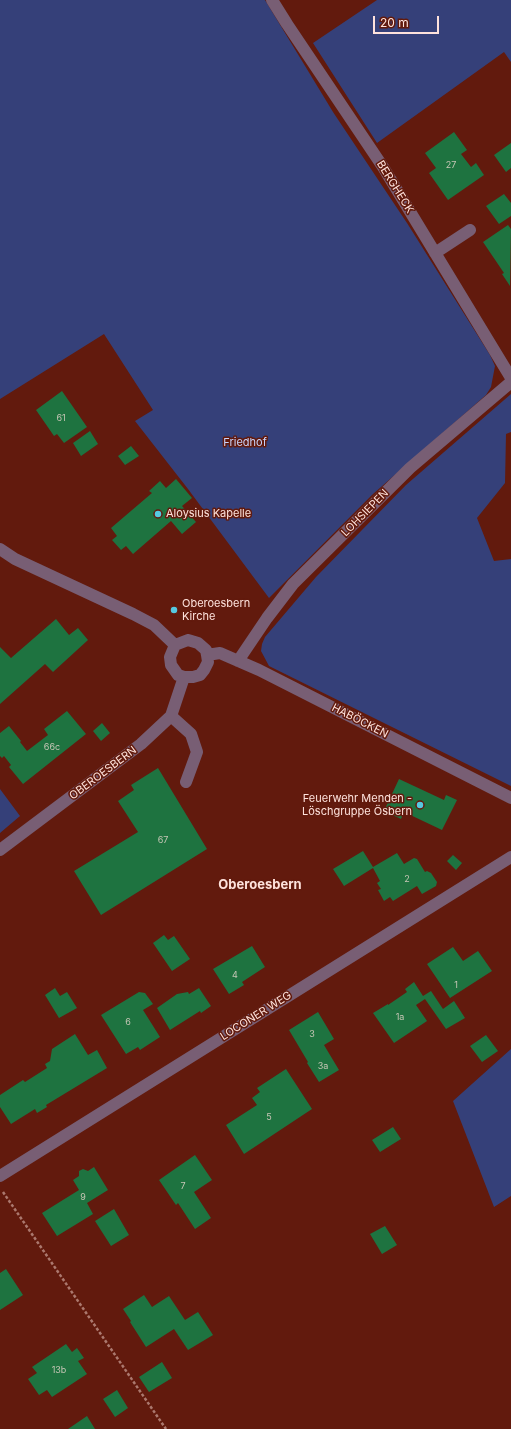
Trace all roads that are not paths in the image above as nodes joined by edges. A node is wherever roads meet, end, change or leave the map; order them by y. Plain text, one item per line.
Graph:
1 (272, 0) edge
2 (470, 230) dead end
3 (435, 253) junction
4 (511, 378) edge
5 (511, 382) edge
6 (0, 549) edge
7 (174, 645) junction
8 (207, 655) junction
9 (238, 661) junction
10 (184, 677) junction
11 (171, 716) junction
12 (186, 782) dead end
13 (511, 798) edge
14 (0, 850) edge
15 (511, 857) edge
16 (0, 1176) edge

1 - 3 street, BERGHECK
2 - 3 street
3 - 4 street, BERGHECK
5 - 9 street, LOHSIEPEN
6 - 7 street
7 - 8 street
7 - 10 street
8 - 9 street, HABÖCKEN
8 - 10 street
9 - 13 street, HABÖCKEN
10 - 11 street, OBEROESBERN
11 - 12 street
11 - 14 street, OBEROESBERN
15 - 16 street, LOCONER WEG

